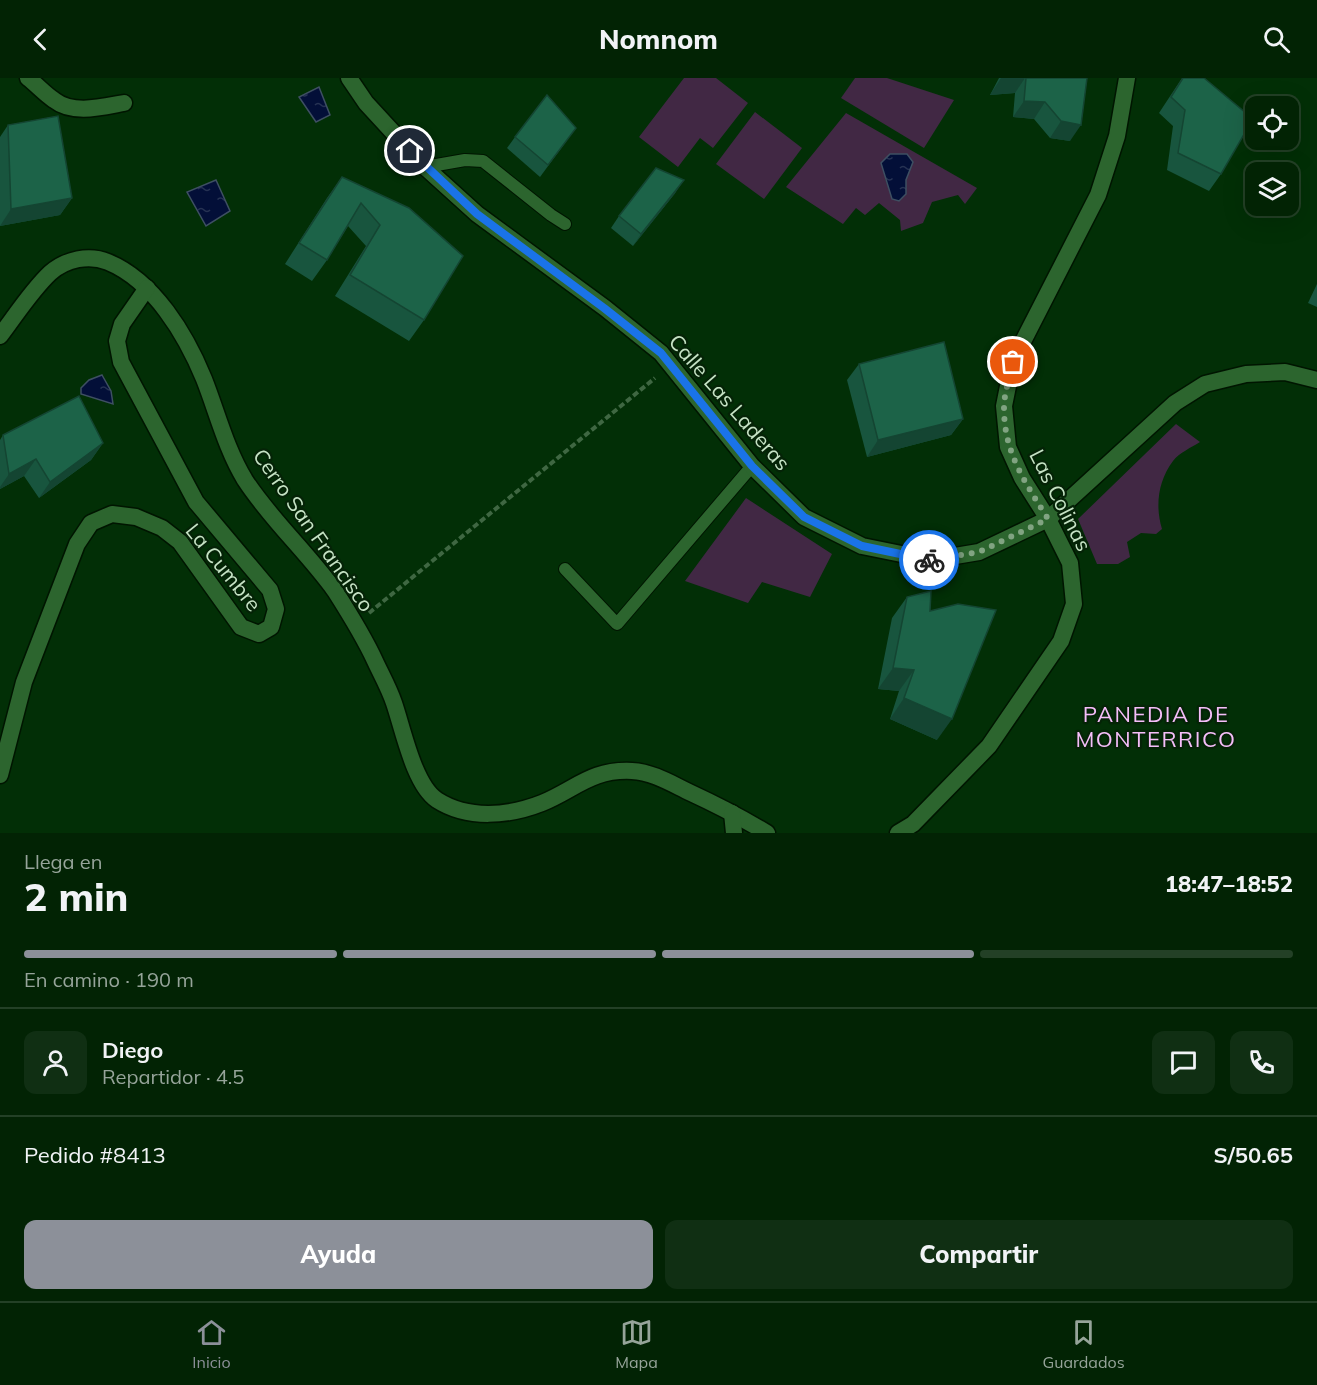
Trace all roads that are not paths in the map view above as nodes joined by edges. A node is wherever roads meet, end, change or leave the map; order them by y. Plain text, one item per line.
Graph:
1 (28, 78) edge
2 (349, 78) edge
3 (1126, 78) edge
4 (124, 103) dead end
5 (425, 167) junction
6 (565, 224) dead end
7 (147, 288) junction
8 (0, 336) edge
9 (1317, 380) edge
10 (752, 466) junction
11 (1048, 519) junction
12 (564, 569) dead end
13 (0, 775) edge
14 (732, 813) junction
15 (734, 833) edge
16 (766, 833) edge
17 (897, 833) edge

1 - 4 street
2 - 5 street, Calle Las Laderas
3 - 11 street, Las Colinas
5 - 6 lane
5 - 10 street, Calle Las Laderas
7 - 8 street, Cerro San Francisco
7 - 13 street, La Cumbre
7 - 14 street, Cerro San Francisco
9 - 11 street, Calle Las Laderas
10 - 11 street, Calle Las Laderas
10 - 12 lane
11 - 17 street, Las Colinas
14 - 15 street
14 - 16 street

